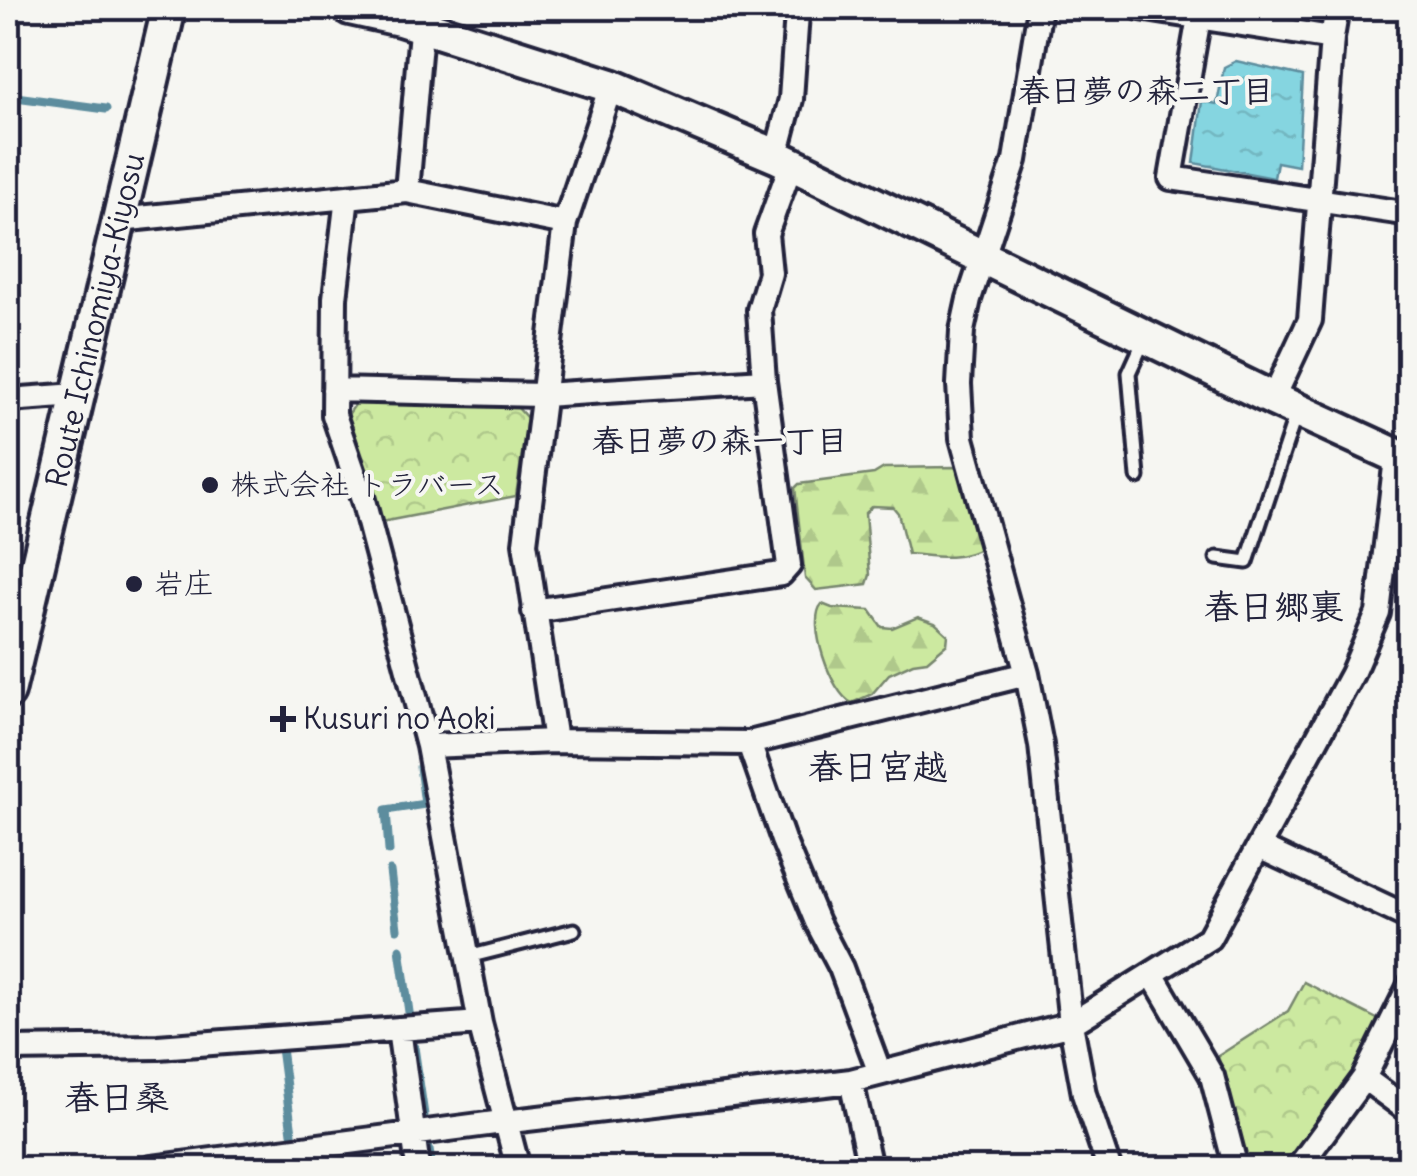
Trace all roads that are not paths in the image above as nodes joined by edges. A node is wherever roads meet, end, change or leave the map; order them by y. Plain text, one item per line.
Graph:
1 (169, 8) edge
2 (350, 8) edge
3 (792, 8) edge
4 (1040, 8) edge
5 (1140, 8) edge
6 (1338, 8) edge
7 (422, 17) edge
8 (1199, 17) junction
9 (1332, 38) junction
10 (611, 86) junction
11 (784, 159) junction
12 (407, 191) junction
13 (347, 196) junction
14 (1319, 200) junction
15 (1410, 214) edge
16 (120, 220) junction
17 (565, 223) junction
18 (983, 256) junction
19 (1146, 336) junction
20 (764, 381) junction
21 (334, 390) junction
22 (543, 395) junction
23 (77, 396) junction
24 (8, 400) edge
25 (1285, 405) junction
26 (1403, 460) edge
27 (1138, 476) dead end
28 (1218, 558) dead end
29 (534, 611) junction
30 (1027, 674) junction
31 (8, 692) edge
32 (556, 741) junction
33 (750, 742) junction
34 (428, 746) junction
35 (1259, 847) junction
36 (1410, 918) edge
37 (574, 930) dead end
38 (468, 958) junction
39 (1152, 974) junction
40 (1410, 985) edge
41 (480, 1023) junction
42 (1071, 1024) junction
43 (399, 1029) junction
44 (8, 1049) edge
45 (880, 1073) junction
46 (1364, 1078) junction
47 (851, 1081) junction
48 (1410, 1112) edge
49 (506, 1122) junction
50 (414, 1134) junction
51 (151, 1168) edge
52 (418, 1168) edge
53 (518, 1168) edge
54 (870, 1168) edge
55 (1109, 1168) edge
56 (1236, 1168) edge
57 (1298, 1168) edge

1 - 16 street, Route Ichinomiya-Kiyosu
2 - 7 street
3 - 11 street
4 - 18 street
5 - 8 street
6 - 9 street
7 - 10 street
7 - 12 street
8 - 9 street
8 - 14 street
9 - 14 street
10 - 11 street
10 - 17 street
11 - 18 street
11 - 20 street
12 - 13 street
12 - 17 street
13 - 16 street
13 - 21 street
14 - 15 street
14 - 25 street
16 - 23 street, Route Ichinomiya-Kiyosu
17 - 22 street
18 - 19 street
18 - 30 street
19 - 25 street
19 - 27 lane
20 - 22 street
20 - 29 street
21 - 22 street
21 - 34 street
22 - 29 street
23 - 24 street
23 - 31 street, Route Ichinomiya-Kiyosu
25 - 26 street
25 - 28 lane
26 - 35 street
29 - 32 street
30 - 33 street
30 - 42 street
32 - 33 street
32 - 34 street
33 - 45 street
34 - 38 street
35 - 36 street
35 - 39 street
37 - 38 lane
38 - 41 street
39 - 42 street
39 - 56 street
40 - 46 street
41 - 43 street
41 - 49 street
42 - 45 street
42 - 55 street
43 - 44 street
43 - 50 street
45 - 47 street
46 - 48 street
46 - 57 street
47 - 49 street
47 - 54 street
49 - 50 street
49 - 53 street
50 - 51 street
50 - 52 street

